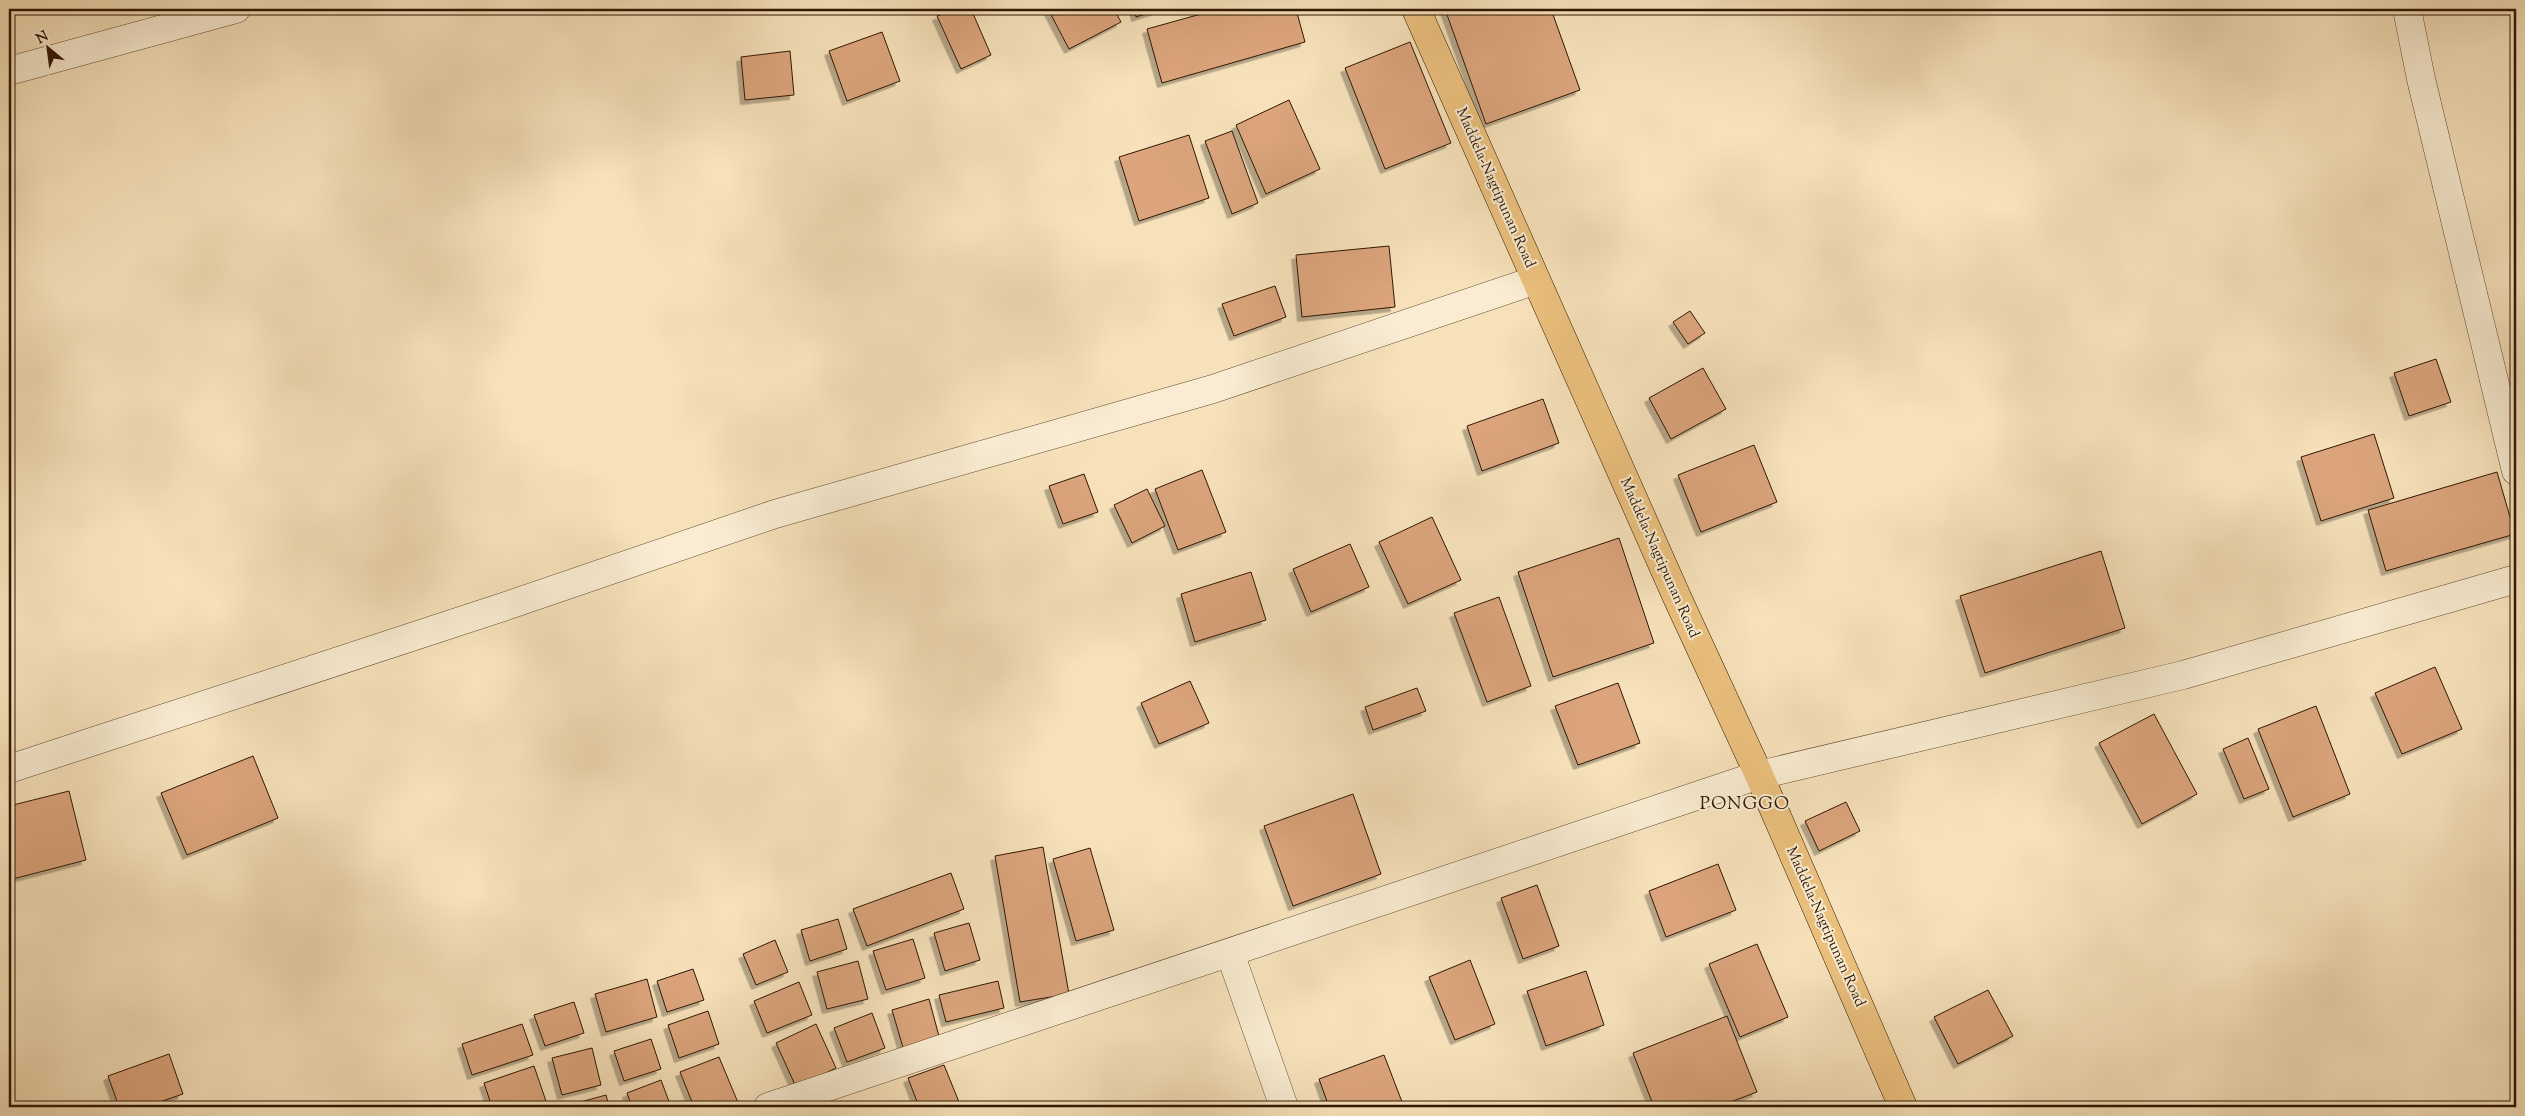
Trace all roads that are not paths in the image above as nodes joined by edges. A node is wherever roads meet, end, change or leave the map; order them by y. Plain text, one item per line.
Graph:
1 (236, 9) edge
2 (1416, 9) edge
3 (2407, 9) edge
4 (9, 71) edge
5 (1536, 280) junction
6 (2516, 471) edge
7 (2516, 579) edge
8 (9, 769) edge
9 (1759, 775) junction
10 (1230, 953) junction
11 (768, 1107) edge
12 (1284, 1107) edge
13 (1903, 1107) edge

1 - 4 street
2 - 5 main road, Maddela-Nagtipunan Road
3 - 6 street
5 - 8 street
5 - 9 main road, Maddela-Nagtipunan Road
7 - 9 street
9 - 10 street
9 - 13 main road, Maddela-Nagtipunan Road
10 - 11 street
10 - 12 street

